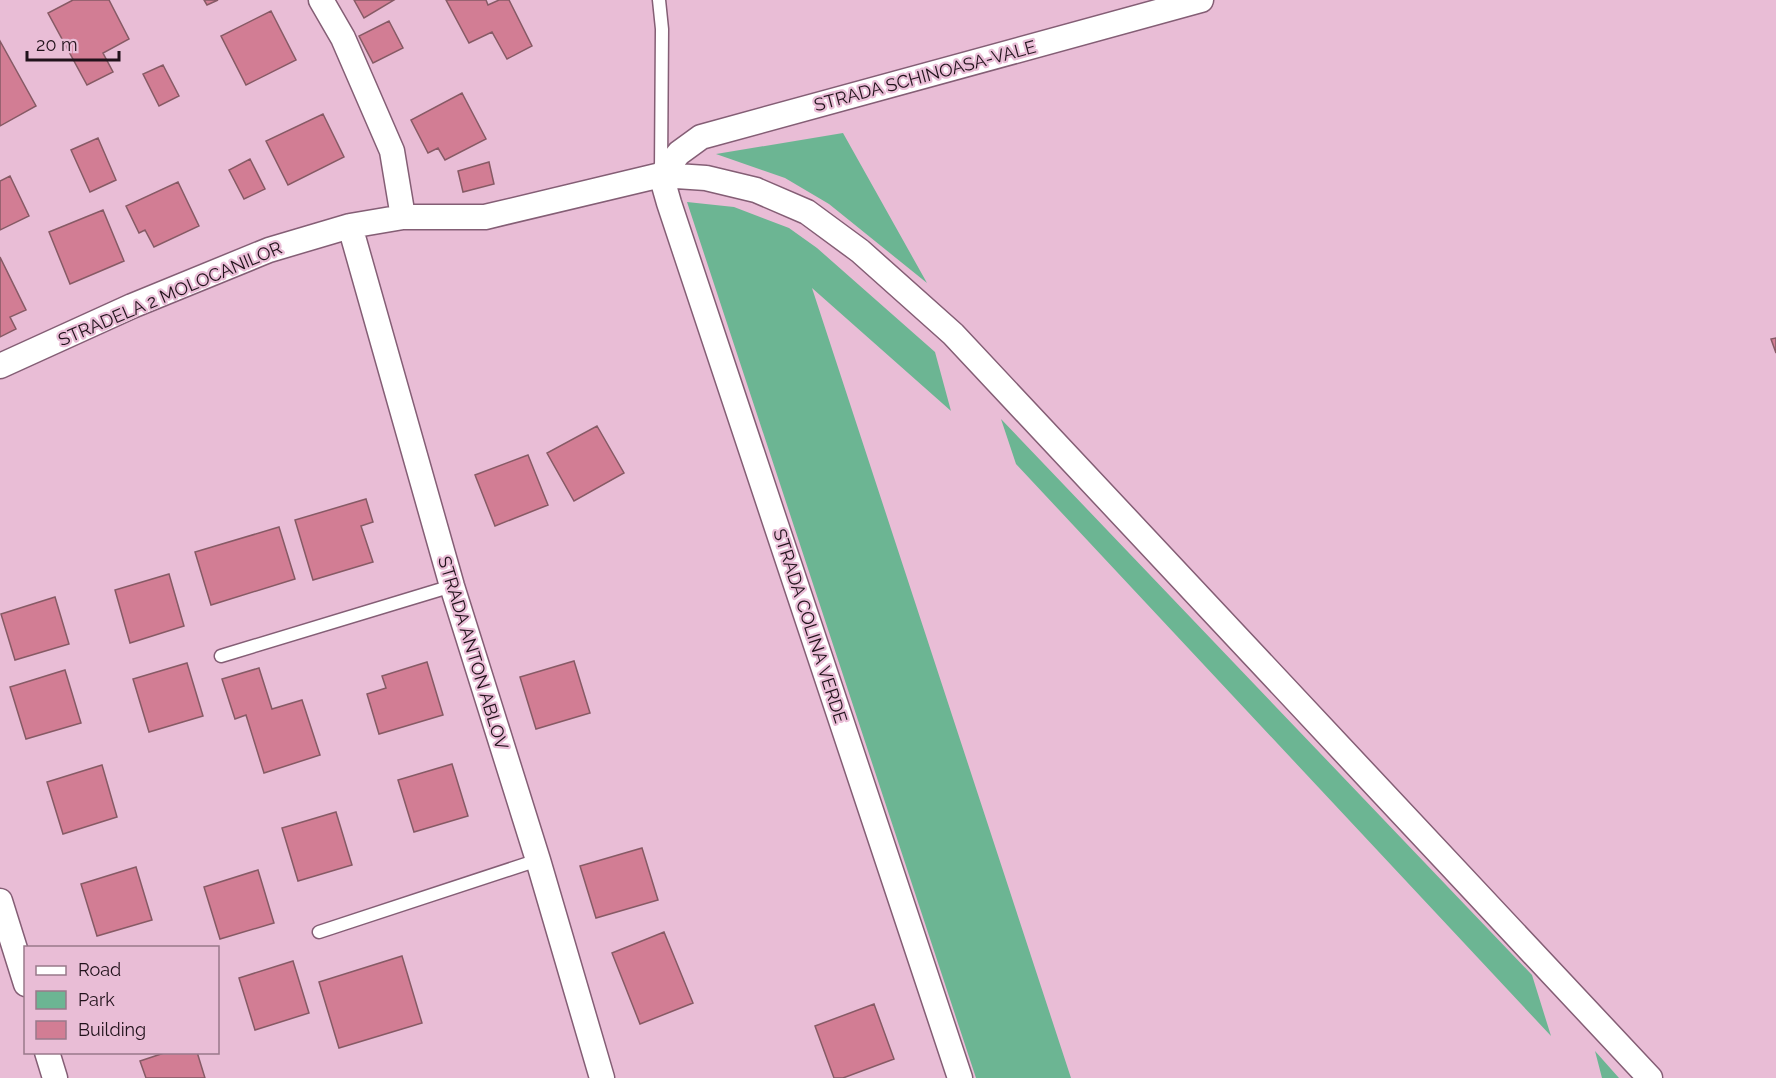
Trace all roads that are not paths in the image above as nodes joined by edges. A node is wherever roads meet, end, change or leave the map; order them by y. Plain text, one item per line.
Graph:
1 (321, 0) edge
2 (659, 0) edge
3 (1201, 0) edge
4 (661, 175) junction
5 (403, 217) junction
6 (350, 226) junction
7 (0, 366) edge
8 (452, 586) junction
9 (221, 656) dead end
10 (538, 860) junction
11 (0, 901) edge
12 (320, 932) dead end
13 (24, 978) edge
14 (47, 1054) edge
15 (55, 1078) edge
16 (602, 1078) edge
17 (960, 1078) edge
18 (1650, 1078) edge

1 - 5 street
2 - 4 lane
3 - 4 street, STRADA SCHINOASA-VALE
4 - 5 street, STRADELA 2 MOLOCANILOR
4 - 17 street, STRADA COLINA VERDE
4 - 18 street, STRADELA 2 MOLOCANILOR
5 - 6 street, STRADELA 2 MOLOCANILOR
6 - 7 street, STRADELA 2 MOLOCANILOR
6 - 8 street, STRADA ANTON ABLOV
8 - 9 lane
8 - 10 street, STRADA ANTON ABLOV
10 - 12 lane
10 - 16 street, STRADA ANTON ABLOV
11 - 13 street
14 - 15 street

